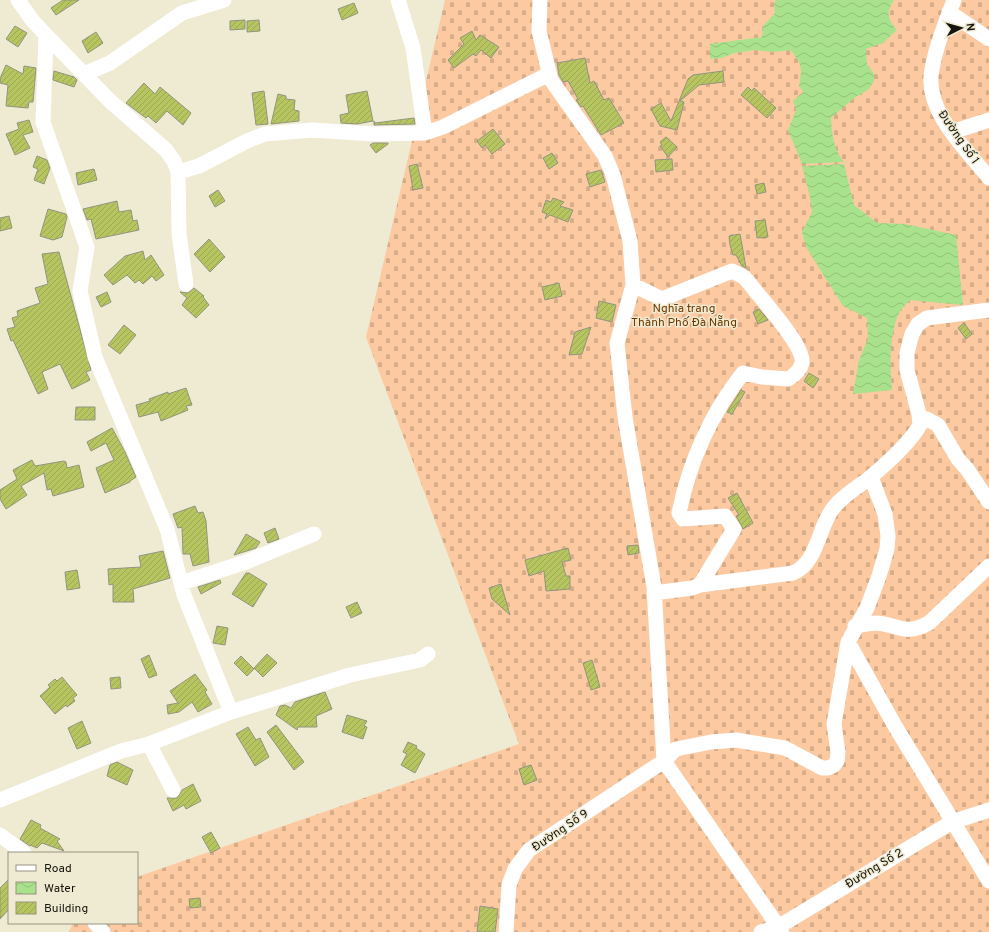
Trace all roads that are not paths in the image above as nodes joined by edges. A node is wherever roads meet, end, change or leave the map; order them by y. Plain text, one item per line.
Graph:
1 (18, 0) edge
2 (224, 0) edge
3 (398, 0) edge
4 (540, 0) edge
5 (951, 6) edge
6 (32, 20) junction
7 (989, 39) edge
8 (84, 74) junction
9 (549, 74) junction
10 (989, 120) edge
11 (952, 132) junction
12 (425, 133) junction
13 (178, 172) junction
14 (989, 178) edge
15 (186, 284) dead end
16 (633, 285) junction
17 (989, 310) edge
18 (920, 419) junction
19 (871, 477) junction
20 (989, 502) edge
21 (314, 534) dead end
22 (989, 566) edge
23 (181, 583) junction
24 (700, 585) junction
25 (654, 593) junction
26 (855, 626) junction
27 (848, 642) junction
28 (428, 654) dead end
29 (231, 712) junction
30 (149, 744) junction
31 (664, 761) junction
32 (173, 790) dead end
33 (0, 800) edge
34 (989, 810) edge
35 (952, 822) junction
36 (0, 835) edge
37 (23, 852) edge
38 (989, 881) edge
39 (96, 924) edge
40 (780, 929) edge
41 (103, 932) edge
42 (506, 932) edge
43 (761, 932) edge

1 - 6 street
2 - 8 street
3 - 12 street
4 - 9 street
5 - 7 street
5 - 11 street, Đường Số 1
6 - 8 street
6 - 23 street
8 - 13 street
9 - 12 street
9 - 16 street
10 - 11 street
11 - 14 street, Đường Số 1
12 - 13 street
13 - 15 street
16 - 24 street
16 - 25 street
17 - 18 street
18 - 19 street
18 - 20 street
19 - 24 street
19 - 26 street
21 - 23 street
22 - 26 street
23 - 29 street
24 - 25 street
25 - 31 street
26 - 27 street
27 - 31 street, Đường Số 9
27 - 35 street
28 - 29 street
29 - 30 street
30 - 32 street
30 - 33 street
31 - 40 street
31 - 42 street, Đường Số 9
34 - 35 street, Đường Số 2
35 - 38 street
35 - 40 street, Đường Số 2
36 - 37 street
39 - 41 street
40 - 43 street, Đường Số 2

